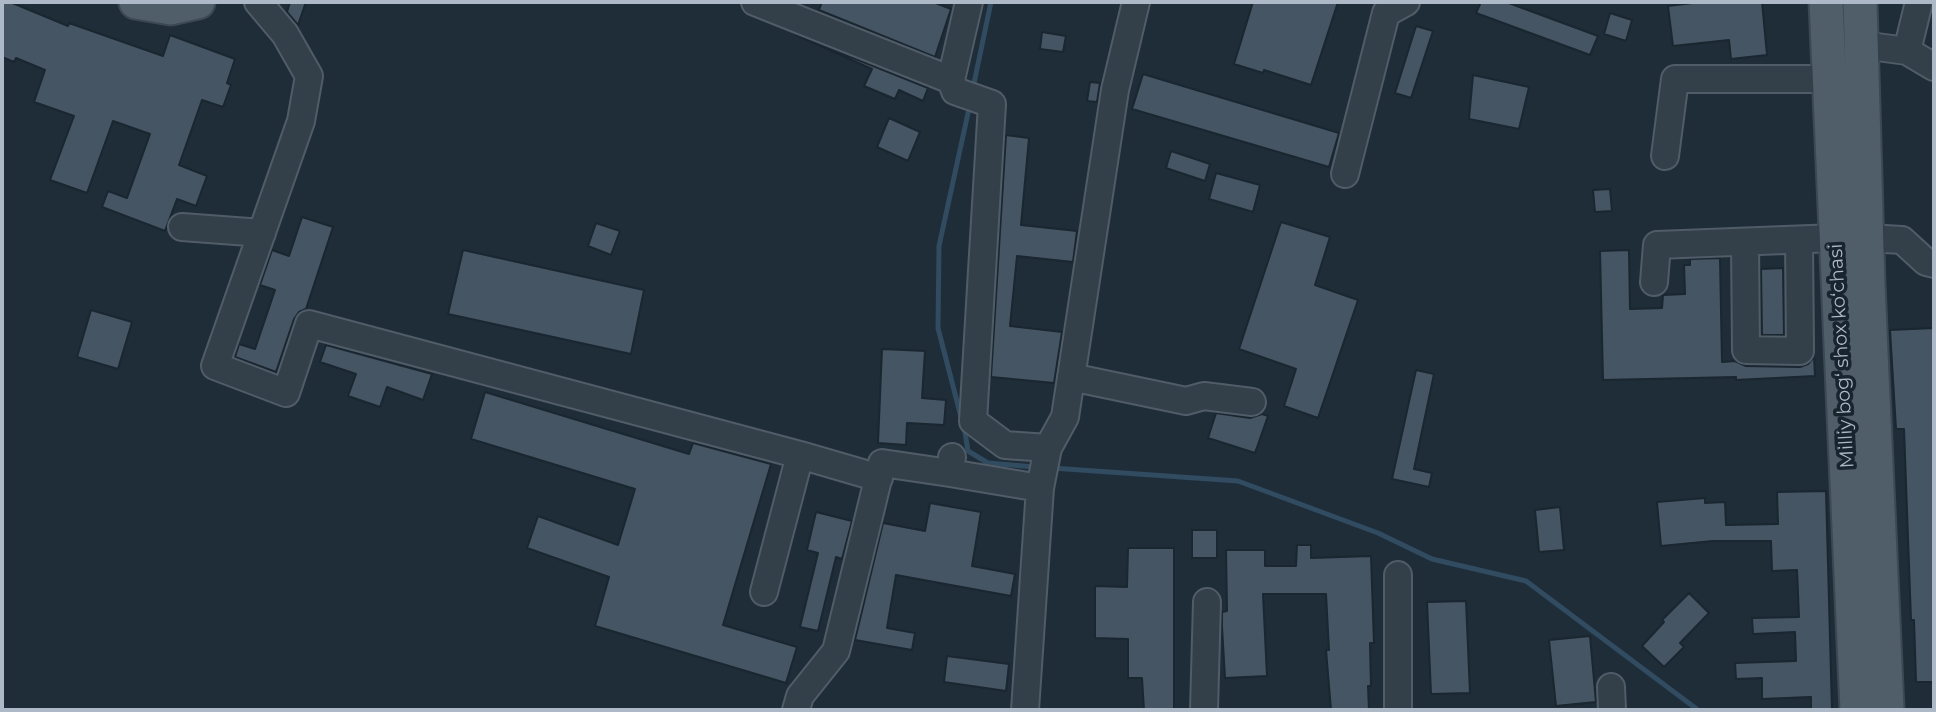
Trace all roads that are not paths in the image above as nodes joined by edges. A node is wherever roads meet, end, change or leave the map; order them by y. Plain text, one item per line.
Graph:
1 (136, 2) edge
2 (198, 2) edge
3 (258, 2) edge
4 (755, 2) edge
5 (969, 2) edge
6 (1136, 2) edge
7 (1406, 2) edge
8 (1826, 2) edge
9 (1860, 2) edge
10 (1919, 2) edge
11 (1862, 45) junction
12 (1908, 51) junction
13 (1934, 67) edge
14 (1829, 79) junction
15 (951, 80) junction
16 (1665, 156) dead end
17 (1345, 174) dead end
18 (182, 227) dead end
19 (262, 233) junction
20 (1852, 238) junction
21 (1799, 240) junction
22 (1745, 242) junction
23 (1934, 264) edge
24 (1654, 282) dead end
25 (1071, 376) junction
26 (1252, 402) dead end
27 (1048, 448) junction
28 (800, 455) junction
29 (879, 478) junction
30 (1040, 488) junction
31 (1398, 575) dead end
32 (765, 592) dead end
33 (1207, 602) dead end
34 (1868, 612) junction
35 (796, 710) edge
36 (1025, 710) edge
37 (1204, 710) edge
38 (1398, 710) edge
39 (1857, 710) edge
40 (1887, 710) edge

1 - 2 main road
3 - 19 street
4 - 15 street
5 - 15 street
6 - 25 street
7 - 17 street
8 - 14 main road, Milliy bog‘ shox ko‘chasi
9 - 11 main road, Milliy bog‘ shox ko‘chasi
10 - 12 street
11 - 12 street
11 - 20 main road, Milliy bog‘ shox ko‘chasi
12 - 13 street
14 - 16 street
14 - 20 main road, Milliy bog‘ shox ko‘chasi
15 - 27 street
18 - 19 street
19 - 28 street
20 - 21 street
20 - 23 street
20 - 34 main road, Milliy bog‘ shox ko‘chasi
21 - 22 street
21 - 22 street
22 - 24 street
25 - 26 street
25 - 27 street
27 - 30 street
28 - 29 street
28 - 32 street
29 - 30 street
29 - 35 street
30 - 36 street
31 - 38 street
33 - 37 street
34 - 39 main road, Milliy bog‘ shox ko‘chasi
34 - 40 main road, Milliy bog‘ shox ko‘chasi

